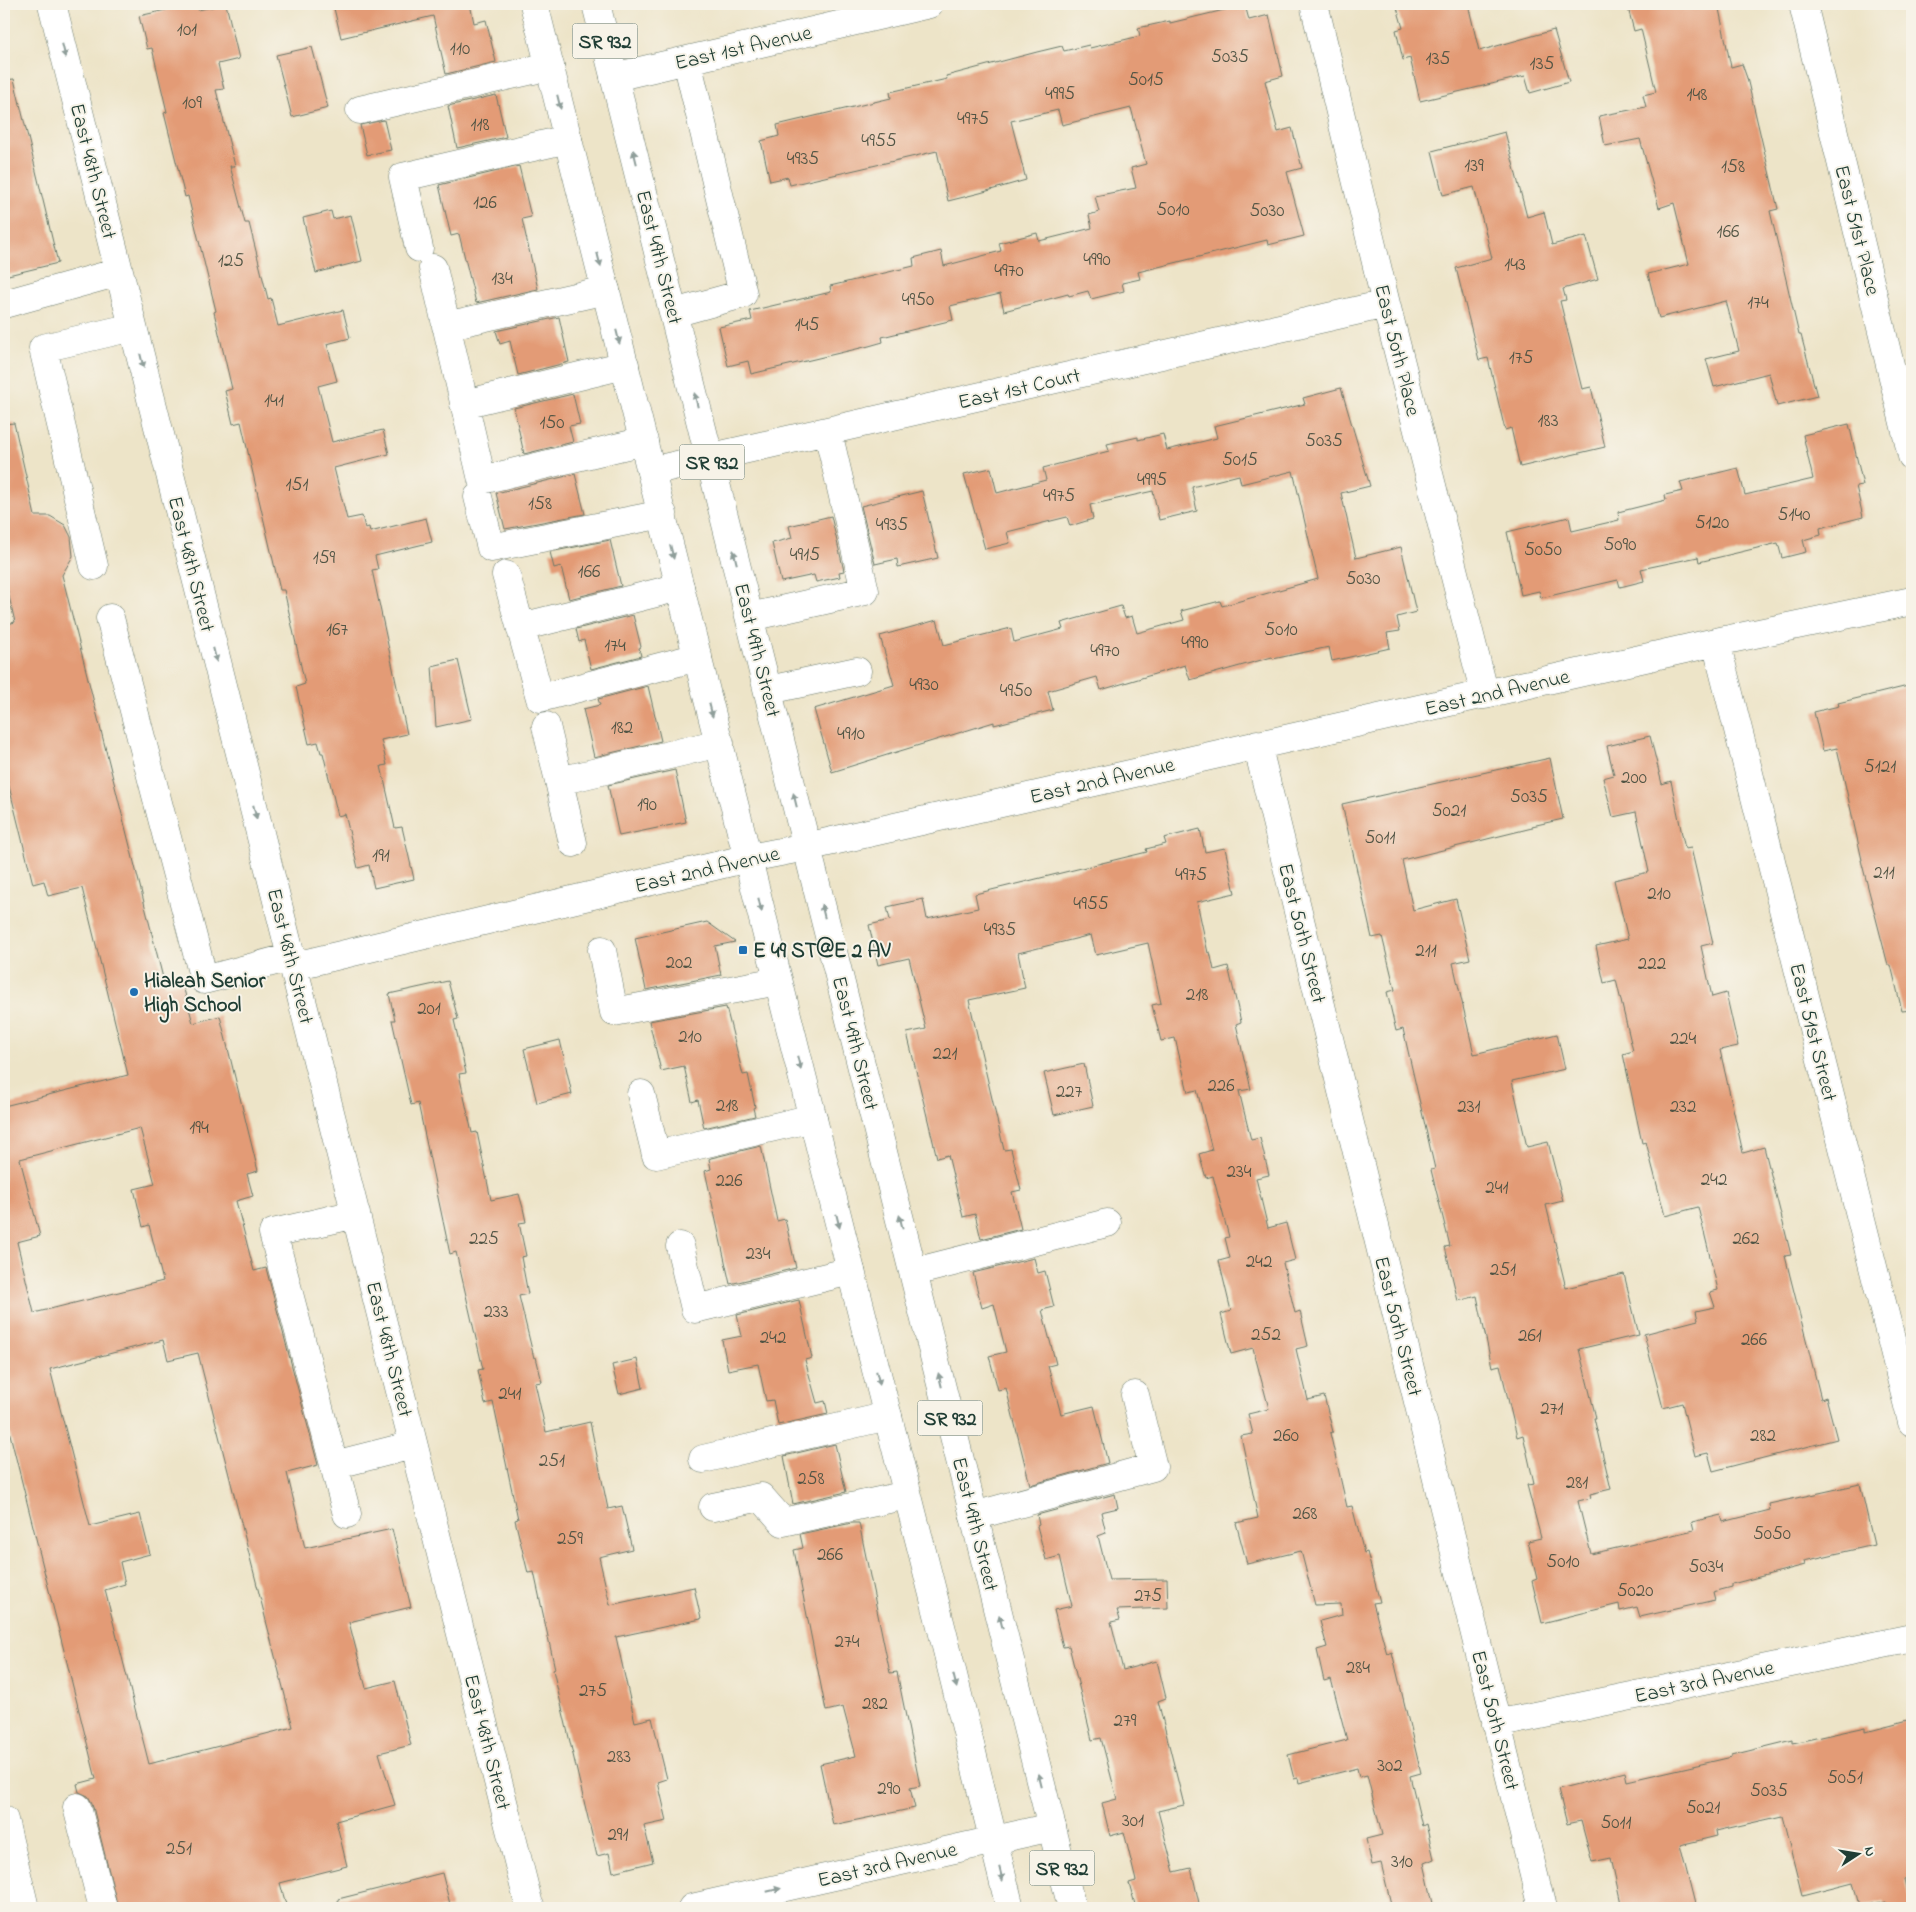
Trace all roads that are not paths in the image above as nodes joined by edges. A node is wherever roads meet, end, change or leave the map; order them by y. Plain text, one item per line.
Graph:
1 (52, 4) edge
2 (534, 4) edge
3 (596, 4) edge
4 (929, 4) edge
5 (1314, 4) edge
6 (1803, 4) edge
7 (687, 60) junction
8 (550, 66) junction
9 (614, 78) junction
10 (360, 110) dead end
11 (568, 138) junction
12 (119, 272) junction
13 (606, 290) junction
14 (4, 304) edge
15 (1386, 304) junction
16 (674, 313) junction
17 (446, 326) junction
18 (133, 327) junction
19 (625, 365) junction
20 (464, 404) junction
21 (828, 432) junction
22 (644, 442) junction
23 (1912, 456) edge
24 (711, 459) junction
25 (651, 471) junction
26 (478, 496) dead end
27 (663, 514) junction
28 (94, 566) dead end
29 (506, 575) dead end
30 (680, 587) junction
31 (1912, 601) edge
32 (110, 618) dead end
33 (750, 618) junction
34 (520, 627) junction
35 (1716, 642) junction
36 (698, 657) junction
37 (857, 671) dead end
38 (769, 690) junction
39 (1484, 695) junction
40 (546, 726) dead end
41 (720, 743) junction
42 (1257, 744) junction
43 (559, 781) junction
44 (573, 843) dead end
45 (806, 847) junction
46 (749, 858) junction
47 (602, 950) dead end
48 (292, 962) junction
49 (778, 981) junction
50 (641, 1094) dead end
51 (813, 1118) junction
52 (356, 1214) junction
53 (1107, 1223) dead end
54 (680, 1246) dead end
55 (851, 1272) junction
56 (914, 1272) junction
57 (1135, 1395) dead end
58 (888, 1416) junction
59 (1912, 1422) edge
60 (414, 1445) junction
61 (703, 1459) dead end
62 (334, 1465) junction
63 (907, 1495) junction
64 (713, 1507) dead end
65 (347, 1514) dead end
66 (974, 1516) junction
67 (1912, 1638) edge
68 (1496, 1724) junction
69 (77, 1807) dead end
70 (4, 1820) edge
71 (1052, 1827) junction
72 (993, 1839) junction
73 (26, 1908) edge
74 (103, 1908) edge
75 (532, 1908) edge
76 (692, 1908) edge
77 (1010, 1908) edge
78 (1072, 1908) edge
79 (1542, 1908) edge

1 -> 12 street, East 48th Street
2 - 8 street, SR 932
3 - 9 street, East 49th Street / SR 932
4 - 7 street, East 1st Avenue
5 - 15 street, East 50th Place
6 - 23 street, East 51st Place
7 - 9 street, East 1st Avenue
7 - 16 street
8 - 10 street
8 -> 11 street, SR 932
16 -> 9 street, East 49th Street / SR 932
11 -> 13 street, SR 932
11 - 17 street
12 - 14 street
12 - 18 street, East 48th Street
13 - 17 street
13 -> 19 street, SR 932
15 - 21 street, East 1st Court
15 - 39 street, East 50th Place
24 -> 16 street, East 49th Street / SR 932
17 - 20 street
18 - 28 street
18 -> 48 street, East 48th Street
19 - 20 street
19 - 22 street, SR 932
20 - 22 street
21 - 24 street, East 1st Court
21 - 33 street
22 - 25 street, SR 932
24 - 25 street, East 1st Court
33 -> 24 street, East 49th Street / SR 932
25 - 27 street, SR 932
26 - 27 street
27 -> 30 street, SR 932
29 - 34 street
30 - 34 street
30 - 36 street, SR 932
31 - 35 street, East 2nd Avenue
32 - 48 street, East 2nd Avenue
33 - 38 street, East 49th Street / SR 932
34 - 36 street
35 - 39 street, East 2nd Avenue
35 - 59 street, East 51st Street
36 -> 41 street, SR 932
37 - 38 street
45 -> 38 street, East 49th Street / SR 932
39 - 42 street, East 2nd Avenue
40 - 43 street
41 - 43 street
41 - 46 street, SR 932
42 - 45 street, East 2nd Avenue
42 - 68 street, East 50th Street
43 - 44 street
45 - 46 street, East 2nd Avenue
56 -> 45 street, East 49th Street / SR 932
46 - 48 street, East 2nd Avenue
46 -> 49 street, SR 932
47 - 49 street
48 - 52 street, East 48th Street
49 -> 51 street, SR 932
50 - 51 street
51 -> 55 street, SR 932
52 - 60 street, East 48th Street
52 - 62 street
53 - 56 street
54 - 55 street
55 -> 58 street, SR 932
66 -> 56 street, East 49th Street / SR 932
57 - 66 street
58 - 61 street
58 - 63 street, SR 932
60 - 62 street
60 - 75 street, East 48th Street
62 - 65 street
63 - 64 street
63 -> 72 street, SR 932
71 -> 66 street, East 49th Street / SR 932
67 - 68 street, East 3rd Avenue
68 - 79 street, East 50th Street
69 - 74 street
70 - 73 street
71 - 72 street, East 3rd Avenue
71 - 78 street, East 49th Street / SR 932
76 -> 72 street, East 3rd Avenue
72 -> 77 street, SR 932

